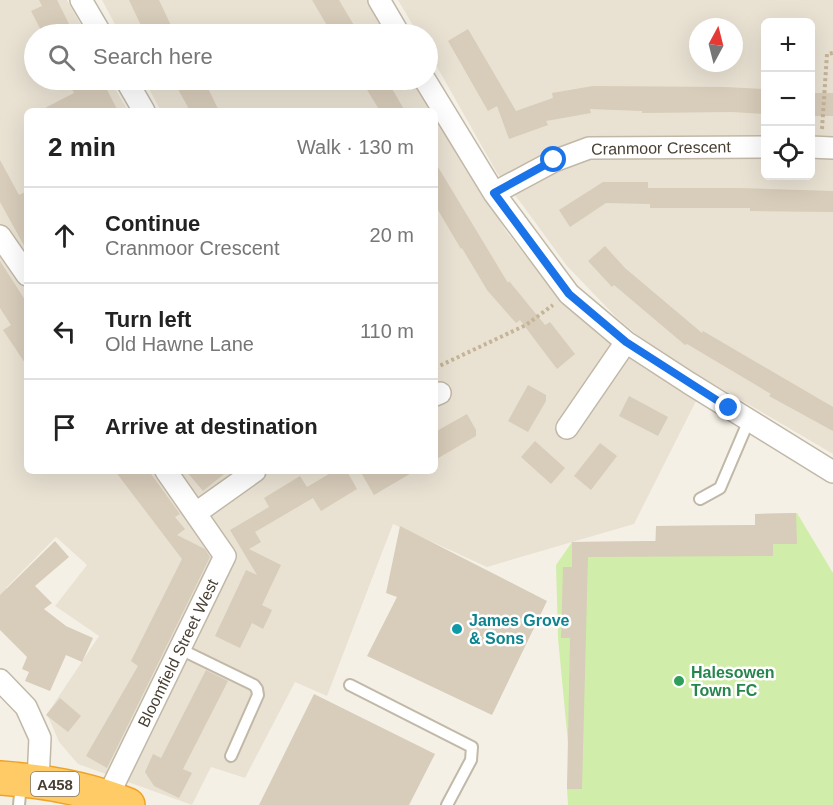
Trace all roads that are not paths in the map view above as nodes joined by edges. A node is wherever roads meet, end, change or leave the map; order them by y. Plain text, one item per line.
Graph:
1 (81, 0) edge
2 (379, 0) edge
3 (95, 24) edge
4 (393, 24) edge
5 (132, 90) edge
6 (431, 90) edge
7 (142, 108) edge
8 (761, 147) edge
9 (494, 193) junction
10 (0, 236) edge
11 (24, 271) edge
12 (626, 342) junction
13 (749, 420) junction
14 (567, 428) dead end
15 (833, 471) edge
16 (168, 474) edge
17 (251, 474) edge
18 (700, 499) dead end
19 (196, 513) junction
20 (180, 649) junction
21 (0, 680) edge
22 (350, 685) dead end
23 (231, 756) dead end
24 (20, 786) edge
25 (118, 801) edge
26 (447, 805) edge

1 - 3 street
2 - 4 street
5 - 7 street
6 - 9 street
8 - 9 street, Cranmoor Crescent
9 - 12 street
10 - 11 street
12 - 13 street
12 - 14 street
13 - 15 street
13 - 18 lane
16 - 19 street
17 - 19 street
19 - 20 street, Bloomfield Street West
20 - 23 lane
20 - 25 street, Bloomfield Street West
21 - 24 street
22 - 26 lane
24 - 25 highway, A458

